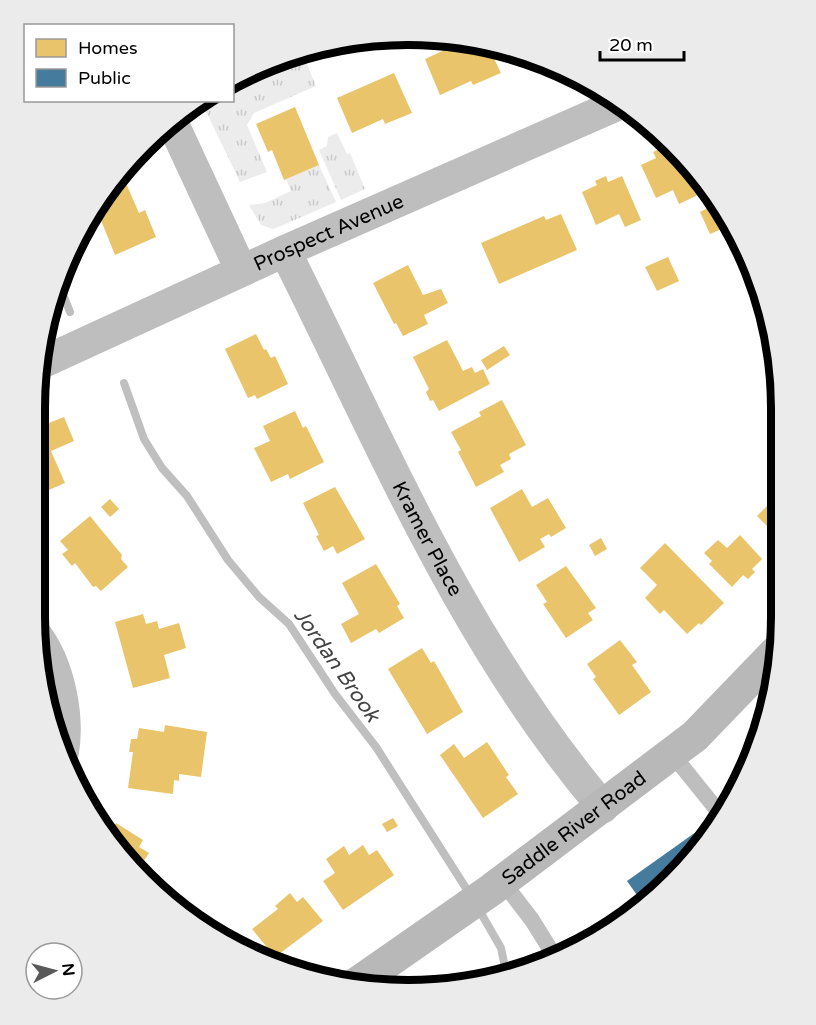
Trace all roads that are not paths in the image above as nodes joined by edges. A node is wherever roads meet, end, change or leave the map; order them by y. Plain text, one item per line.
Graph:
1 (612, 107) edge
2 (176, 130) edge
3 (285, 251) junction
4 (241, 270) junction
5 (48, 360) edge
6 (47, 654) edge
7 (768, 660) edge
8 (63, 731) edge
9 (672, 754) junction
10 (603, 807) junction
11 (716, 809) edge
12 (496, 886) junction
13 (551, 950) edge
14 (365, 977) edge

1 - 3 street, Prospect Avenue
2 - 4 street
3 - 4 street, Prospect Avenue
3 - 10 street, Kramer Place
4 - 5 street, Prospect Avenue
6 - 8 street
7 - 9 main road, Saddle River Road
9 - 10 main road, Saddle River Road
9 - 11 lane
10 - 12 main road, Saddle River Road
12 - 13 lane
12 - 14 main road, Saddle River Road

